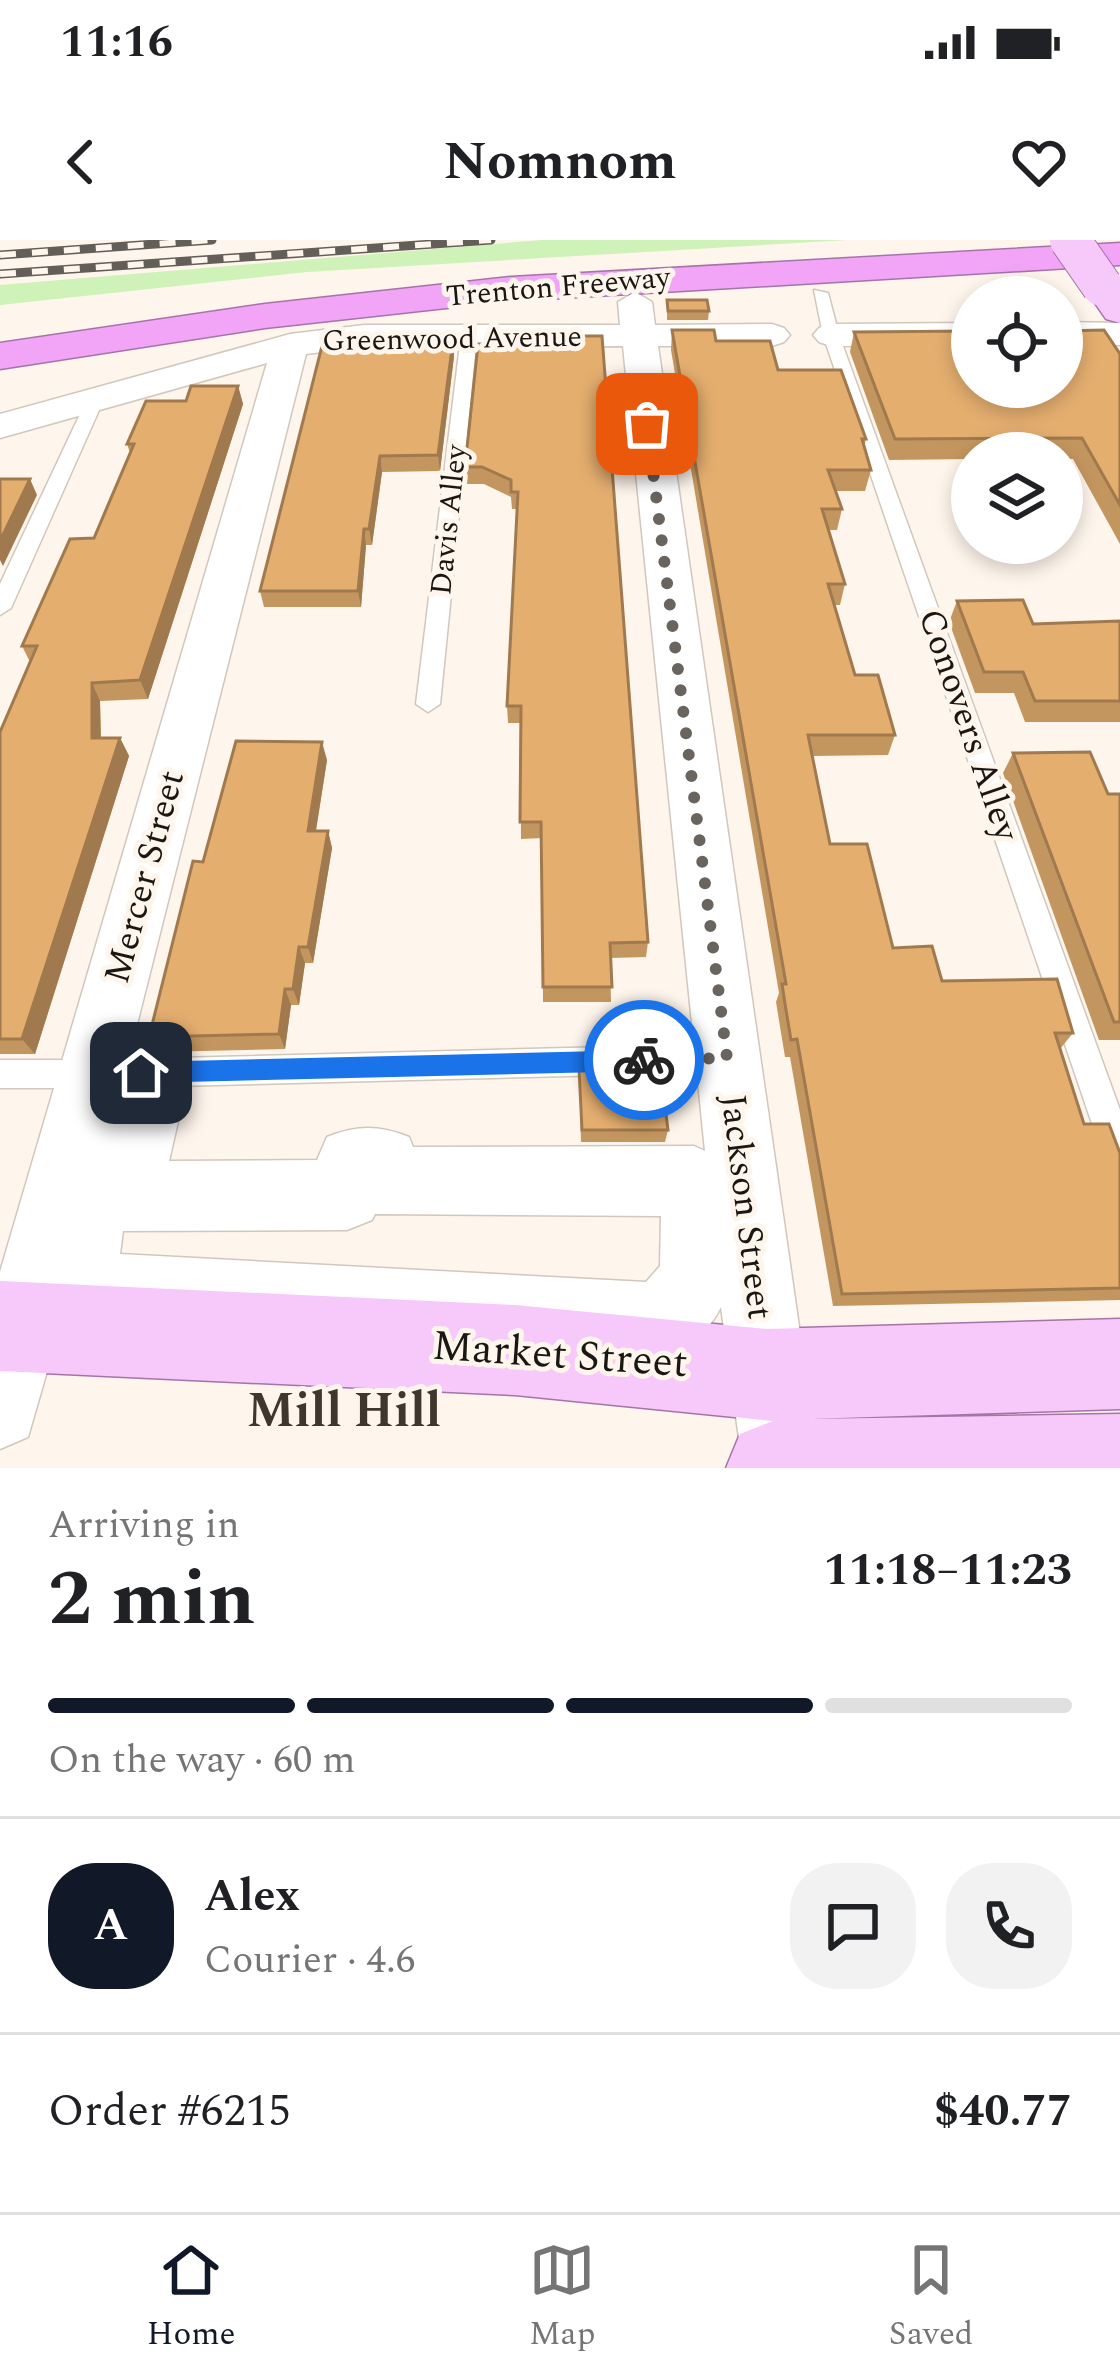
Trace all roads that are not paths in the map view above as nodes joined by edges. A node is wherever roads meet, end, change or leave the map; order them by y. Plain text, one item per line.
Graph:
1 (1051, 240) edge
2 (1070, 240) edge
3 (1114, 284) edge
4 (820, 293) dead end
5 (189, 297) junction
6 (637, 319) junction
7 (97, 322) junction
8 (0, 328) edge
9 (1083, 333) edge
10 (831, 334) junction
11 (951, 334) edge
12 (1120, 334) edge
13 (772, 335) dead end
14 (470, 336) junction
15 (290, 344) junction
16 (0, 361) edge
17 (95, 399) junction
18 (0, 426) edge
19 (0, 608) edge
20 (428, 704) dead end
21 (727, 1058) junction
22 (0, 1074) edge
23 (91, 1074) junction
24 (1120, 1156) edge
25 (96, 1197) joint
26 (11, 1326) edge
27 (1120, 1364) edge
28 (766, 1375) junction
29 (0, 1409) edge
30 (1120, 1462) edge
31 (774, 1468) edge
32 (784, 1468) edge

1 - 5 highway, Trenton Freeway
2 - 3 main road, bridge
3 - 7 highway, Trenton Freeway
4 - 10 lane, Conovers Alley
5 - 7 highway
5 - 8 highway, Trenton Freeway
6 - 13 street, Greenwood Avenue
6 - 14 street, Greenwood Avenue
6 - 21 street, Jackson Street
7 - 16 highway
9 - 12 street
10 - 11 street
10 - 24 lane, Conovers Alley
14 - 15 street, Greenwood Avenue
14 - 20 lane, Davis Alley
15 - 17 street, Greenwood Avenue
15 - 23 street, Mercer Street
17 - 18 street, Greenwood Avenue
17 - 19 lane
21 - 23 lane
21 - 28 street, Jackson Street
22 - 23 lane
23 - 26 street, Mercer Street
25 - 25 street
26 - 28 main road, Market Street
26 - 29 street, Mercer Street
27 - 28 main road, Market Street
28 - 32 street, Jackson Street
30 - 32 main road
31 - 32 main road

